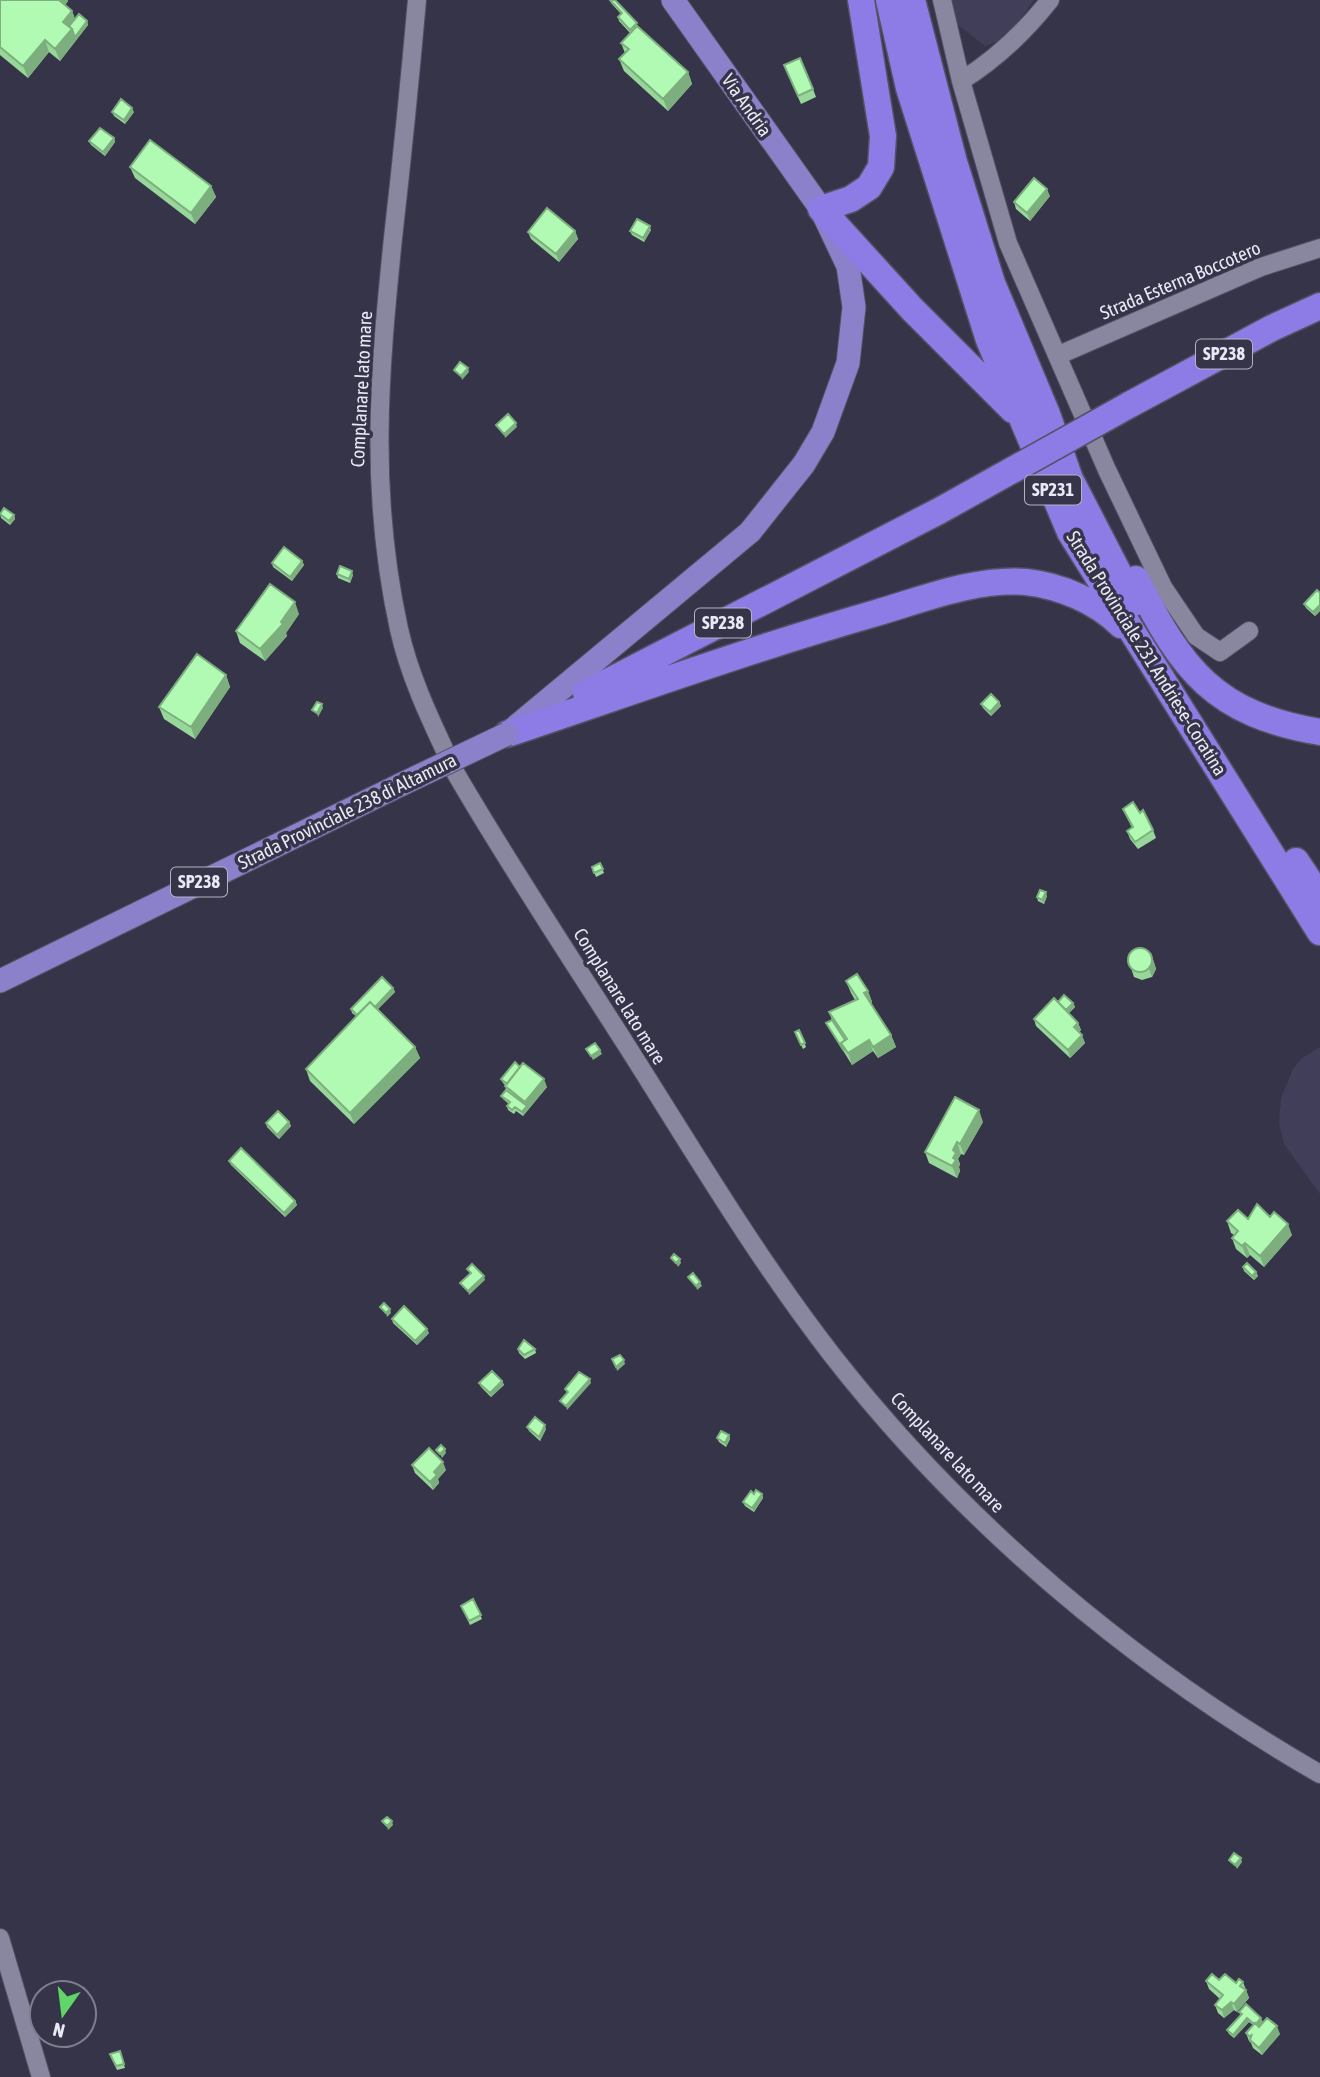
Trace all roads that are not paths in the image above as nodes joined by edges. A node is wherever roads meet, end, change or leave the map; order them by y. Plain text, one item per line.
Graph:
1 (417, 0) edge
2 (673, 0) edge
3 (862, 0) edge
4 (889, 0) edge
5 (912, 0) edge
6 (942, 0) edge
7 (1050, 0) edge
8 (961, 81) junction
9 (821, 209) junction
10 (1320, 248) edge
11 (1320, 306) edge
12 (1059, 355) junction
13 (1023, 420) junction
14 (1080, 502) junction
15 (1250, 631) dead end
16 (1181, 710) junction
17 (1320, 732) edge
18 (507, 734) junction
19 (1320, 897) edge
20 (1320, 932) edge
21 (0, 981) edge
22 (1320, 1774) edge
23 (0, 1938) edge
24 (41, 2077) edge

1 - 22 street, Complanare lato mare
2 - 9 main road, Via Andria
3 - 9 highway
4 - 13 highway, Strada Provinciale 231 Andriese-Coratina / SP231
5 - 14 highway, Strada Provinciale 231 Andriese-Coratina / SP231
6 - 8 street
7 - 8 street
8 - 12 street
9 - 13 highway
9 - 18 main road, Via Andria
10 - 12 street, Strada Esterna Boccotero
11 - 18 highway, SP238, bridge
12 - 15 street
13 - 16 highway, Strada Provinciale 231 Andriese-Coratina / SP231
14 - 17 highway
14 - 19 highway, Strada Provinciale 231 Andriese-Coratina / SP231
16 - 18 highway
16 - 20 highway, Strada Provinciale 231 Andriese-Coratina / SP231
18 - 21 main road, Strada Provinciale 238 di Altamura / SP238, bridge
23 - 24 street

